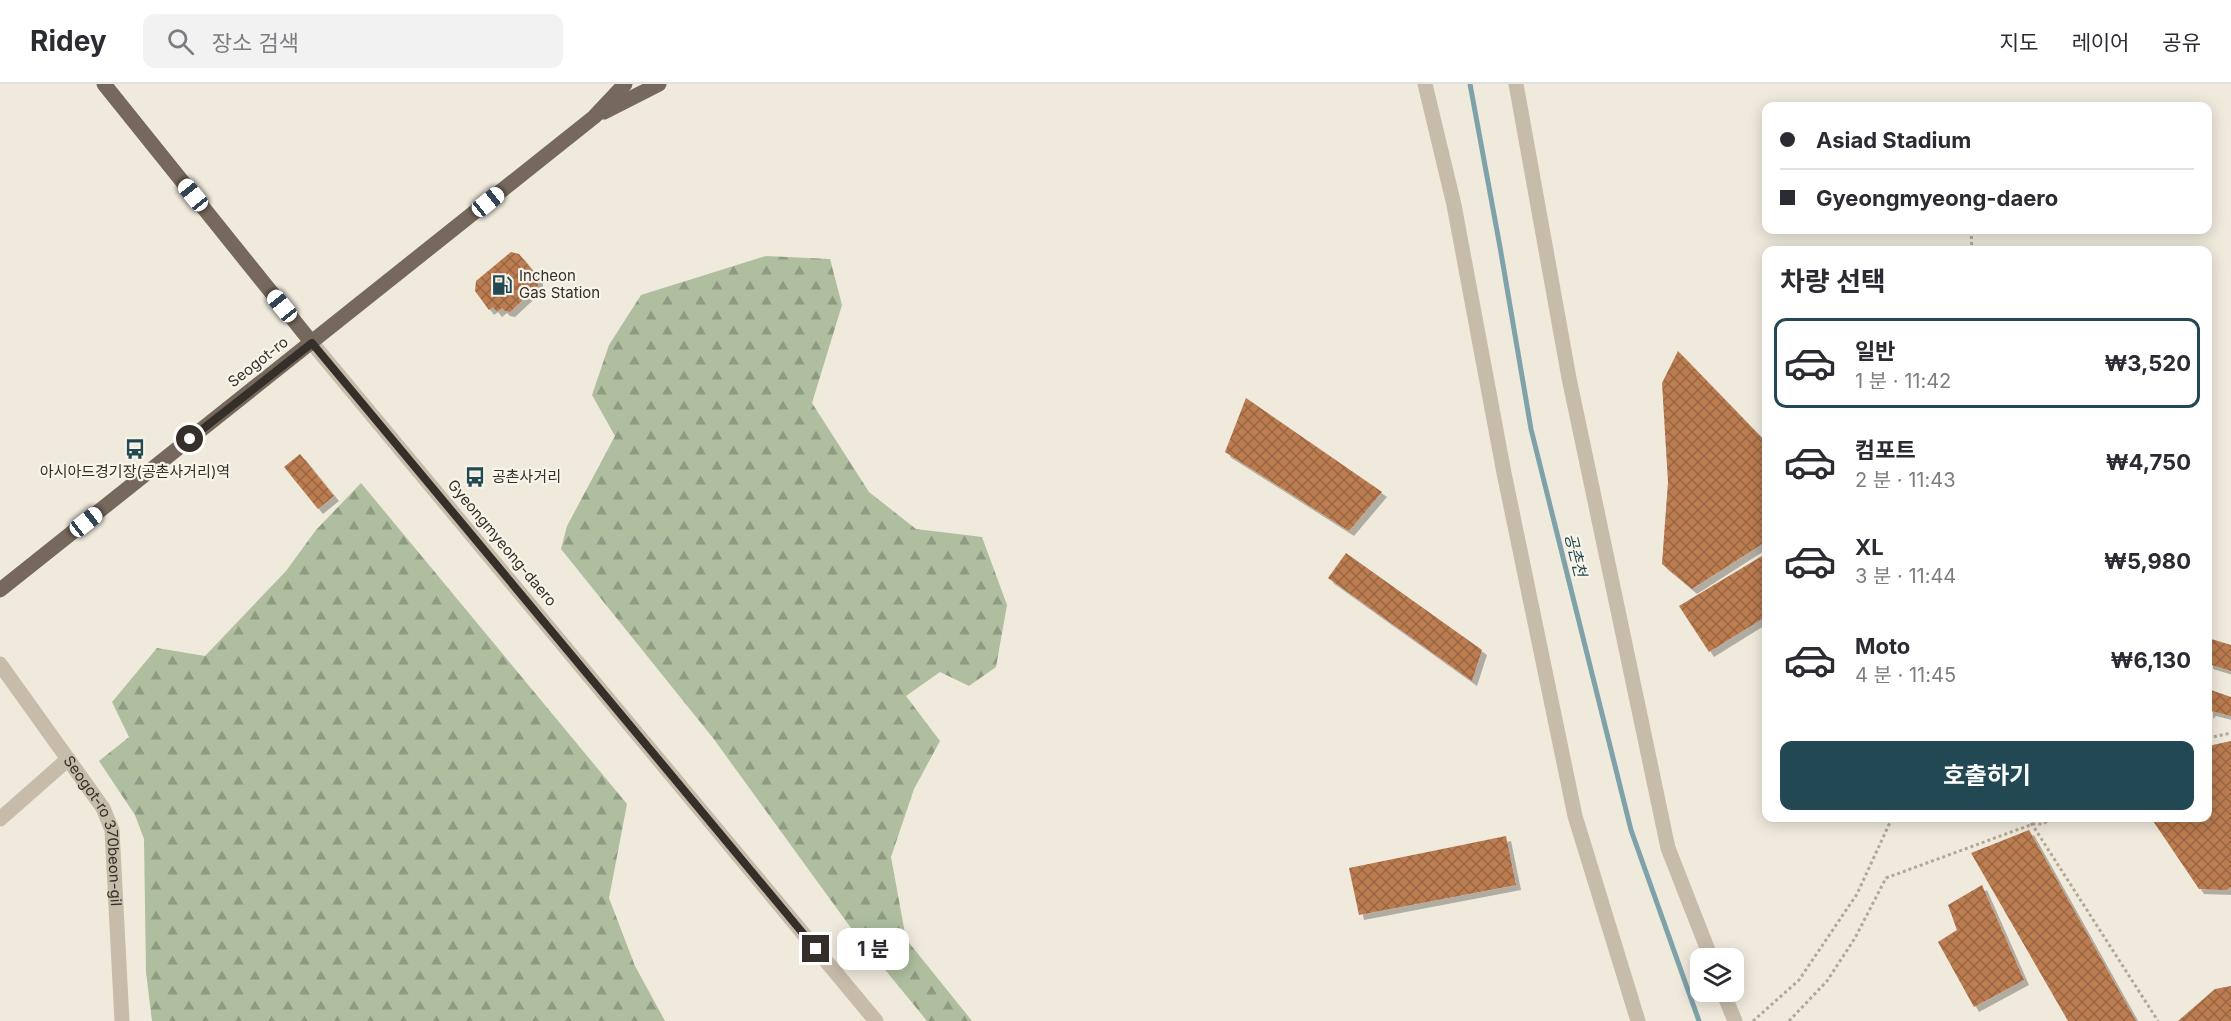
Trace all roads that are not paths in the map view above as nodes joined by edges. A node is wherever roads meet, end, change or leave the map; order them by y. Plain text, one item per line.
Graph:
1 (104, 84) edge
2 (625, 84) edge
3 (638, 84) edge
4 (659, 84) edge
5 (1425, 84) edge
6 (1516, 84) edge
7 (610, 100) junction
8 (594, 117) junction
9 (312, 343) junction
10 (0, 590) edge
11 (0, 664) edge
12 (67, 760) junction
13 (0, 819) edge
14 (1707, 948) edge
15 (1728, 1002) edge
16 (122, 1021) edge
17 (876, 1021) edge
18 (1638, 1021) edge
19 (1735, 1021) edge

1 - 9 main road, Gyeongmyeong-daero
2 - 7 main road, Seogot-ro
3 - 7 main road, Seogot-ro
4 - 8 main road, Seogot-ro
5 - 18 street
6 - 14 street
7 - 8 main road, Seogot-ro
8 - 9 main road, Seogot-ro
9 - 10 main road, Seogot-ro
9 - 17 street, Gyeongmyeong-daero
11 - 12 street, Seogot-ro 370beon-gil
12 - 13 street
12 - 16 street, Seogot-ro 370beon-gil
15 - 19 street

